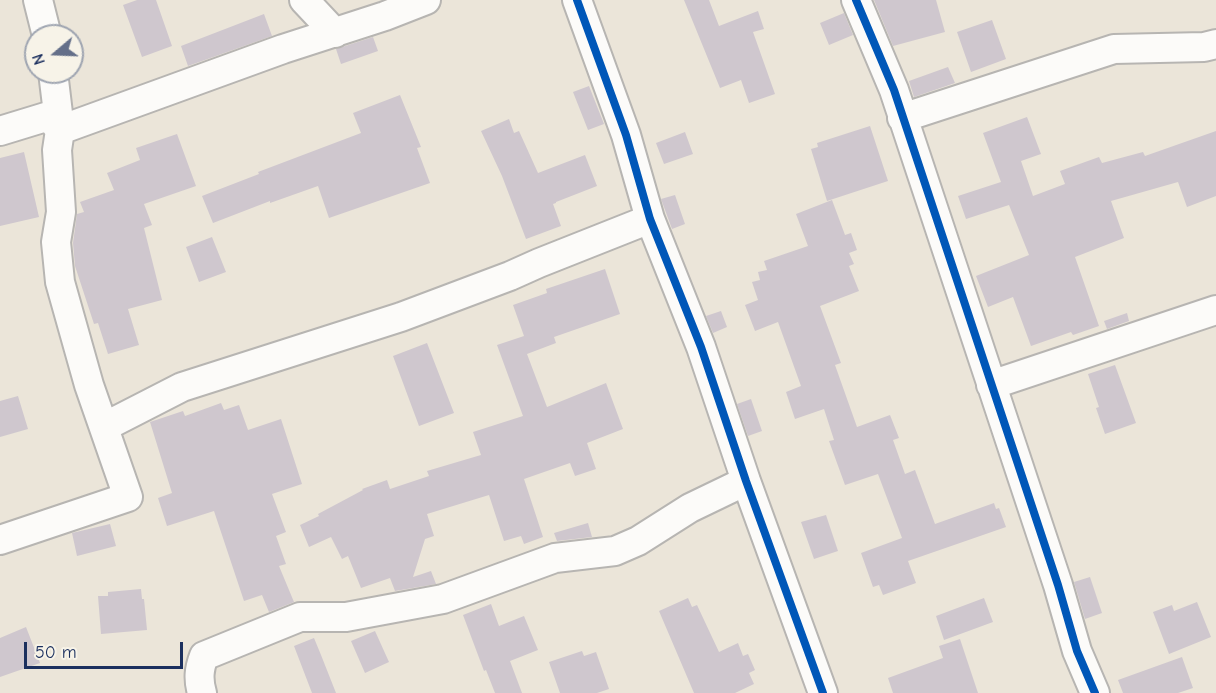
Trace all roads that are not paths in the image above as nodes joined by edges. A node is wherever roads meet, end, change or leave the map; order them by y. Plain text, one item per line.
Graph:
1 (38, 0) edge
2 (304, 0) edge
3 (426, 0) edge
4 (577, 0) edge
5 (856, 0) edge
6 (43, 24) edge
7 (335, 33) junction
8 (1216, 44) edge
9 (54, 84) edge
10 (902, 118) junction
11 (60, 130) junction
12 (0, 131) edge
13 (650, 219) junction
14 (1216, 310) edge
15 (990, 385) junction
16 (104, 427) junction
17 (746, 481) junction
18 (0, 540) edge
19 (202, 693) edge
20 (823, 693) edge
21 (1095, 693) edge

1 - 6 street
2 - 7 street
3 - 7 street
4 - 13 street
5 - 10 street
7 - 11 street
8 - 10 street
9 - 11 street
10 - 15 street
11 - 12 street
11 - 16 street
13 - 16 street
13 - 17 street
14 - 15 street
15 - 21 street
16 - 18 street
17 - 19 street
17 - 20 street

